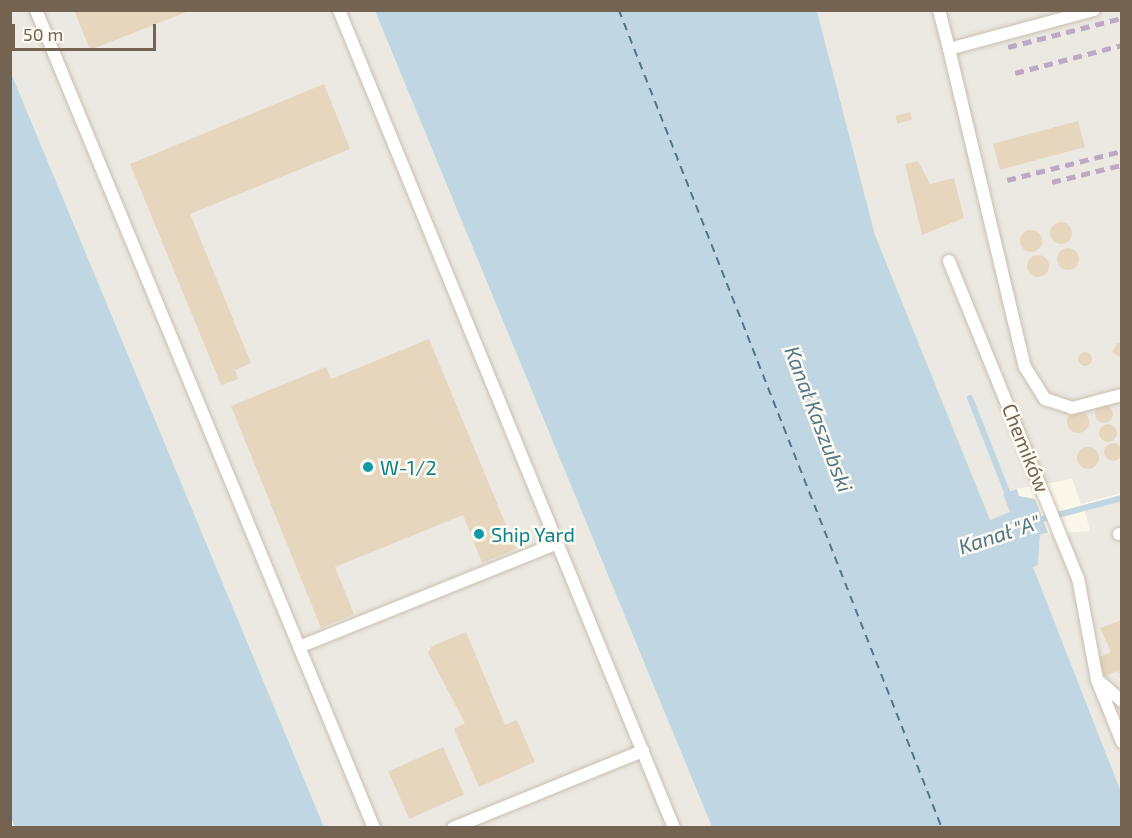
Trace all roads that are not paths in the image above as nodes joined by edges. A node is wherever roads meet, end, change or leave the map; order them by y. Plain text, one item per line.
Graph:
1 (36, 10) edge
2 (339, 10) edge
3 (939, 10) edge
4 (1094, 10) edge
5 (949, 49) junction
6 (949, 261) dead end
7 (1122, 395) edge
8 (558, 543) junction
9 (299, 647) junction
10 (1096, 680) junction
11 (1122, 701) edge
12 (1122, 742) edge
13 (643, 751) junction
14 (374, 828) edge
15 (453, 828) edge
16 (674, 828) edge

1 - 9 lane
2 - 8 lane
3 - 5 lane
4 - 5 lane
5 - 7 lane
6 - 10 lane, Chemików
8 - 9 lane
8 - 13 lane
9 - 14 lane
10 - 11 lane
10 - 12 lane, Chemików
13 - 15 lane
13 - 16 lane

